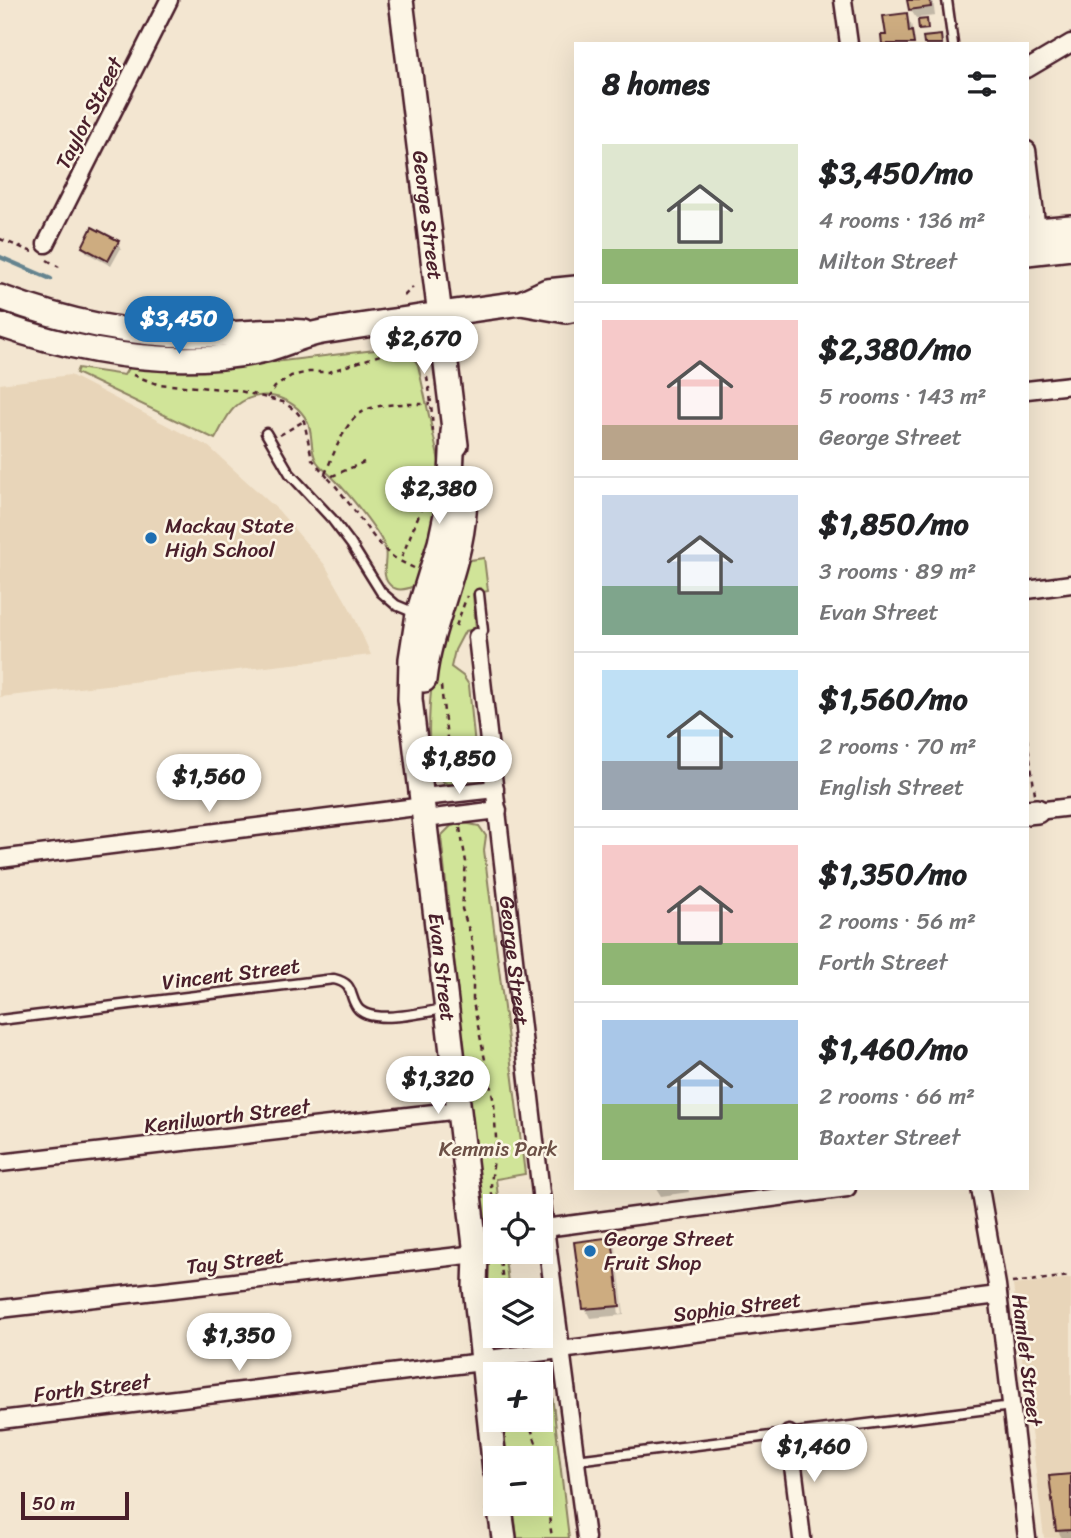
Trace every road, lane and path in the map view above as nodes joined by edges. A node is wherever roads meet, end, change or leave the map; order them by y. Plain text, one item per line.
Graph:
1 (169, 0) edge
2 (401, 0) edge
3 (843, 0) edge
4 (947, 0) edge
5 (849, 42) edge
6 (953, 42) edge
7 (1071, 43) edge
8 (1029, 68) edge
9 (1029, 182) edge
10 (1071, 227) edge
11 (1032, 230) edge
12 (0, 239) edge
13 (47, 244) dead end
14 (1071, 248) edge
15 (1029, 253) edge
16 (59, 267) dead end
17 (413, 287) dead end
18 (574, 288) edge
19 (404, 296) dead end
20 (0, 297) edge
21 (521, 303) junction
22 (574, 309) edge
23 (439, 314) junction
24 (0, 325) edge
25 (317, 333) junction
26 (128, 374) dead end
27 (1071, 385) edge
28 (1029, 390) edge
29 (267, 398) junction
30 (304, 421) junction
31 (268, 437) joint
32 (364, 462) dead end
33 (326, 476) junction
34 (400, 561) dead end
35 (1071, 584) edge
36 (1029, 590) edge
37 (467, 593) dead end
38 (479, 594) dead end
39 (436, 622) junction
40 (477, 637) joint
41 (441, 679) dead end
42 (1029, 768) edge
43 (495, 789) junction
44 (456, 793) junction
45 (424, 807) junction
46 (1071, 807) edge
47 (498, 810) junction
48 (1032, 811) edge
49 (459, 815) junction
50 (0, 859) edge
51 (447, 1009) junction
52 (0, 1020) edge
53 (460, 1110) junction
54 (0, 1163) edge
55 (822, 1190) edge
56 (980, 1190) edge
57 (492, 1194) edge
58 (541, 1194) edge
59 (553, 1227) edge
60 (476, 1254) junction
61 (550, 1264) edge
62 (1071, 1276) edge
63 (997, 1290) junction
64 (0, 1309) edge
65 (561, 1351) junction
66 (481, 1361) junction
67 (1012, 1406) junction
68 (0, 1420) edge
69 (789, 1434) junction
70 (492, 1446) edge
71 (576, 1460) junction
72 (501, 1516) edge
73 (550, 1516) edge
74 (504, 1538) edge
75 (552, 1538) edge
76 (586, 1538) edge
77 (802, 1538) edge
78 (1027, 1538) edge

1 - 13 street, Taylor Street
2 - 23 street, George Street
3 - 5 street
4 - 6 lane
7 - 8 street
9 - 11 street
10 - 11 street
12 - 16 path
14 - 15 street
17 - 19 path
18 - 21 street
20 - 25 street
21 - 22 street
21 - 23 street
23 - 25 street
23 - 39 street, George Street
24 - 25 street
26 - 29 path
27 - 28 street
29 - 30 path
29 - 33 path
30 - 31 path
30 - 33 path
31 - 39 lane
32 - 33 path
33 - 34 path
35 - 36 street
37 - 39 path
38 - 40 lane, George Street
39 - 45 street, Evan Street
40 - 43 street, George Street
41 - 44 path
42 - 48 path
43 - 44 street
43 - 47 street, George Street
44 - 45 street
45 - 49 street
45 - 50 street
45 - 51 street, Evan Street
46 - 48 street
47 - 49 street
47 - 58 street, George Street
49 - 57 path
51 - 52 lane, Vincent Street
51 - 53 street, Evan Street
53 - 54 street, Kenilworth Street
53 - 60 street, Evan Street
55 - 59 street
56 - 63 street, Hamlet Street
60 - 64 street, Tay Street
60 - 66 street, Evan Street
61 - 65 street, George Street
62 - 63 path
63 - 65 street, Sophia Street
63 - 67 street, Hamlet Street
65 - 66 street, Sophia Street
65 - 71 street, George Street
66 - 68 street, Forth Street
66 - 70 street, Evan Street
67 - 69 lane
67 - 78 street, Hamlet Street
69 - 71 lane
69 - 77 street
71 - 76 street, George Street
72 - 74 street
73 - 75 path

